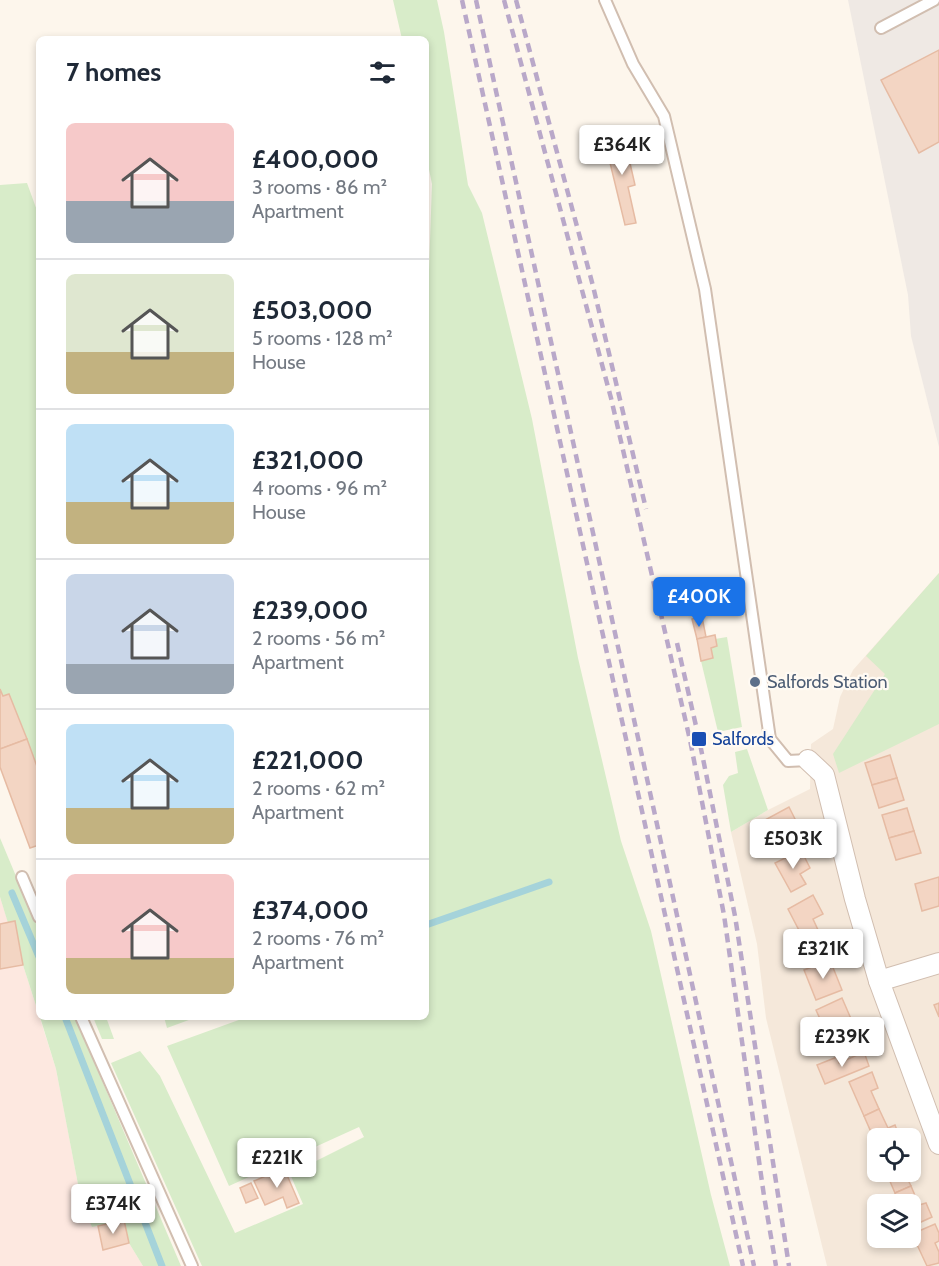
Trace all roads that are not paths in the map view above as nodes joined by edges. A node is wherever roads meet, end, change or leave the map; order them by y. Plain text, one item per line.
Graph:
1 (605, 0) edge
2 (934, 0) edge
3 (881, 28) dead end
4 (808, 760) joint
5 (22, 877) dead end
6 (36, 910) edge
7 (939, 963) edge
8 (879, 981) junction
9 (82, 1020) edge
10 (939, 1144) edge
11 (192, 1266) edge

1 - 4 lane
2 - 3 lane
4 - 8 street
5 - 6 lane
7 - 8 street
8 - 10 street
9 - 11 lane

